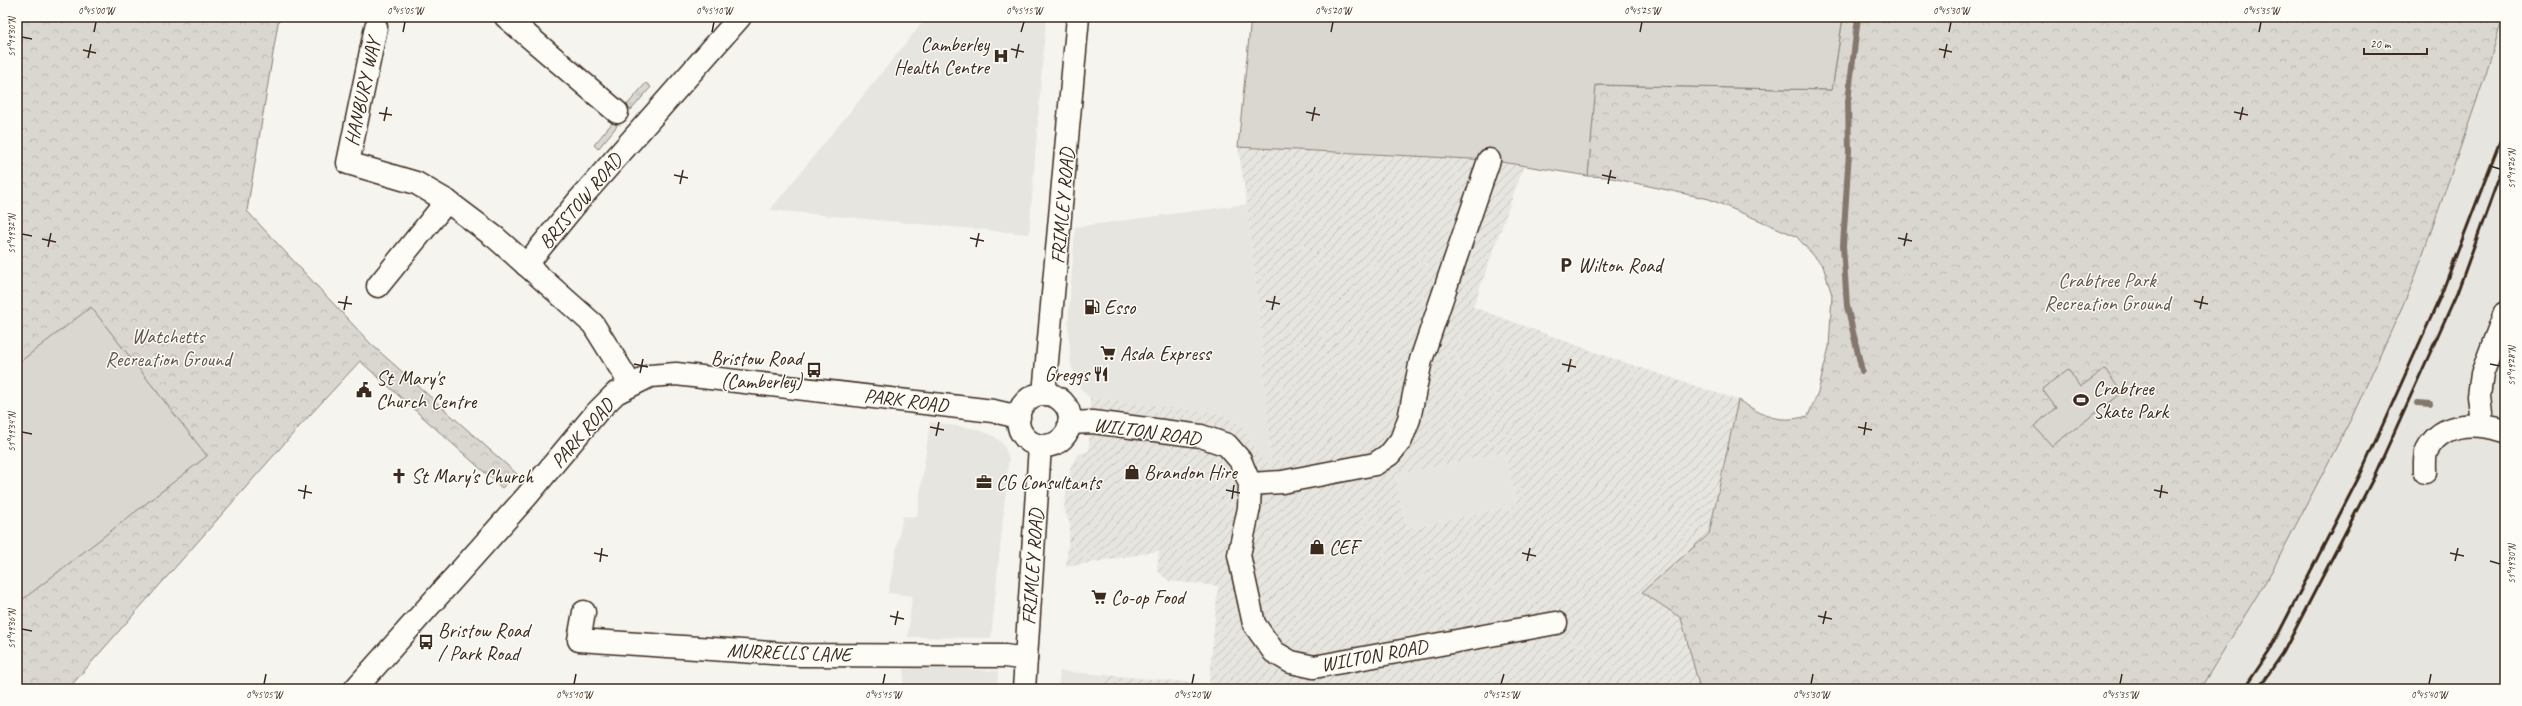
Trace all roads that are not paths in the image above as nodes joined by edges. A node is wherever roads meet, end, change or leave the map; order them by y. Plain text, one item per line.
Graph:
1 (740, 17) edge
2 (1078, 17) edge
3 (511, 18) edge
4 (376, 27) dead end
5 (617, 112) dead end
6 (1489, 160) dead end
7 (447, 201) junction
8 (526, 265) junction
9 (378, 286) dead end
10 (2505, 313) edge
11 (631, 386) junction
12 (1044, 394) junction
13 (1019, 417) junction
14 (1069, 423) junction
15 (2482, 424) junction
16 (2505, 431) edge
17 (1040, 446) junction
18 (2425, 472) dead end
19 (1250, 484) junction
20 (584, 612) dead end
21 (1556, 623) dead end
22 (1026, 659) junction
23 (355, 689) edge
24 (1024, 689) edge

1 - 8 street, BRISTOW ROAD
2 - 12 street, FRIMLEY ROAD
3 - 5 street
4 - 7 street, HANBURY WAY
6 - 19 street
7 - 8 street, HANBURY WAY
7 - 9 street
8 - 11 street, BRISTOW ROAD
10 - 15 street
11 - 13 street, PARK ROAD
11 - 23 street, PARK ROAD
12 - 13 street
12 - 14 street
13 - 17 street
14 - 17 street
14 - 19 street, WILTON ROAD
15 - 16 street
15 - 18 street
17 - 22 street, FRIMLEY ROAD
19 - 21 street, WILTON ROAD
20 - 22 street, MURRELLS LANE
22 - 24 street, FRIMLEY ROAD

